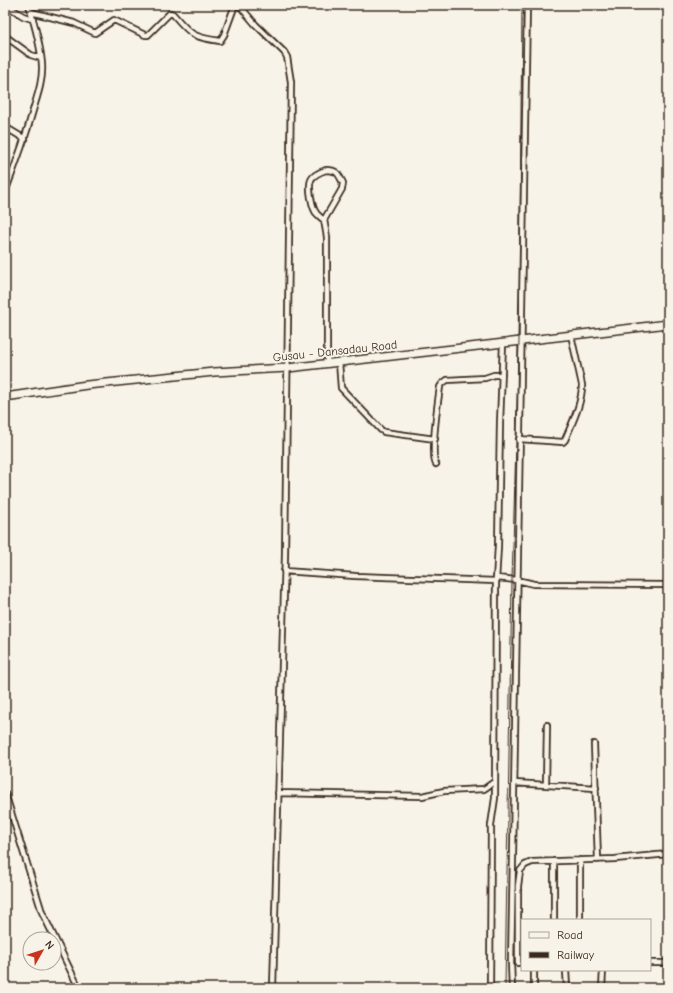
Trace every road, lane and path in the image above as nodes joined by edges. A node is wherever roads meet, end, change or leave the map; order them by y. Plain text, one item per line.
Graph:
1 (6, 5) edge
2 (29, 5) edge
3 (235, 5) edge
4 (239, 5) edge
5 (526, 5) edge
6 (31, 12) junction
7 (32, 20) junction
8 (5, 36) edge
9 (41, 58) junction
10 (5, 127) edge
11 (25, 140) junction
12 (5, 192) edge
13 (324, 220) junction
14 (668, 324) edge
15 (571, 335) junction
16 (522, 341) junction
17 (503, 343) junction
18 (339, 362) junction
19 (326, 363) junction
20 (288, 368) junction
21 (502, 375) junction
22 (5, 397) edge
23 (434, 439) junction
24 (519, 439) junction
25 (436, 464) dead end
26 (284, 571) junction
27 (496, 580) junction
28 (517, 580) junction
29 (668, 585) edge
30 (547, 724) dead end
31 (594, 744) dead end
32 (494, 782) junction
33 (514, 783) junction
34 (546, 785) junction
35 (596, 788) junction
36 (5, 793) edge
37 (278, 793) junction
38 (668, 854) edge
39 (580, 860) junction
40 (598, 860) junction
41 (554, 861) junction
42 (554, 919) edge
43 (580, 919) edge
44 (511, 963) junction
45 (520, 963) edge
46 (651, 963) edge
47 (668, 963) edge
48 (534, 971) edge
49 (566, 971) edge
50 (603, 971) edge
51 (79, 988) edge
52 (273, 988) edge
53 (490, 988) edge
54 (512, 988) edge
55 (534, 988) edge
56 (567, 988) edge
57 (602, 988) edge

1 - 7 street
2 - 6 street
3 - 6 street
4 - 20 street
5 - 16 street
6 - 7 street
7 - 9 street
8 - 9 street
9 - 11 street
10 - 11 street
11 - 12 street
13 - 13 street
13 - 19 street
14 - 15 main road, Gusau - Dansadau Road
15 - 16 main road, Gusau - Dansadau Road
15 - 24 street
16 - 17 main road, Gusau - Dansadau Road
16 - 24 street
17 - 18 main road, Gusau - Dansadau Road
17 - 21 street
18 - 19 main road, Gusau - Dansadau Road
18 - 23 street
19 - 20 main road, Gusau - Dansadau Road
20 - 22 main road, Gusau - Dansadau Road
20 - 26 street
21 - 23 street
21 - 27 street
23 - 25 street
24 - 28 street
26 - 27 street
26 - 37 street
27 - 28 street
27 - 32 street
28 - 29 street
28 - 33 street
30 - 34 street
31 - 35 street
32 - 37 street
32 - 53 street
33 - 34 street
33 - 44 street
34 - 35 street
35 - 40 street
36 - 51 street
37 - 52 street
38 - 40 street
39 - 40 street
39 - 41 street
39 - 43 street
41 - 42 street
41 - 45 street
44 - 45 street
44 - 54 street
46 - 47 street
48 - 55 street
49 - 56 street
50 - 57 street

